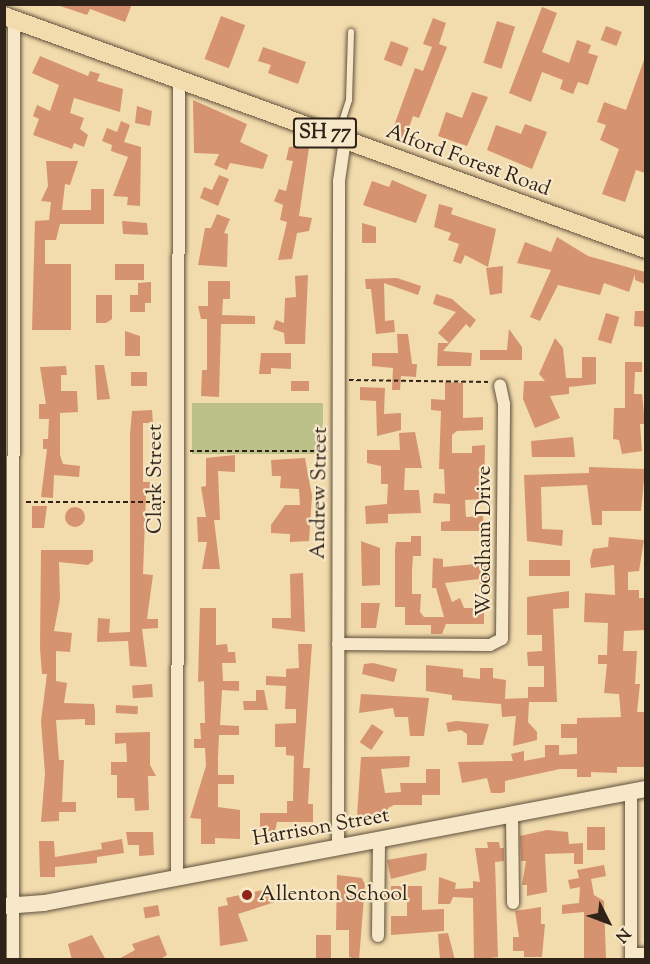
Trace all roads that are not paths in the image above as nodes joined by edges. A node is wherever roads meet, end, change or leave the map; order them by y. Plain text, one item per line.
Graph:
1 (9, 18) edge
2 (351, 32) dead end
3 (179, 80) junction
4 (341, 139) junction
5 (645, 249) edge
6 (9, 322) edge
7 (500, 385) road end
8 (338, 644) junction
9 (638, 791) edge
10 (512, 815) junction
11 (379, 840) junction
12 (338, 847) junction
13 (177, 878) junction
14 (513, 903) dead end
15 (9, 906) edge
16 (378, 936) dead end
17 (645, 954) edge
18 (631, 957) edge
19 (13, 960) edge

1 - 3 main road, Alford Forest Road / SH 77
1 - 6 street
2 - 4 lane
3 - 4 main road, Alford Forest Road / SH 77
3 - 13 street, Clark Street
4 - 5 main road, Alford Forest Road / SH 77
4 - 8 street, Andrew Street
6 - 15 street
7 - 8 street, Woodham Drive
8 - 12 street, Andrew Street
9 - 10 street, Harrison Street
9 - 18 street
10 - 11 street, Harrison Street
10 - 14 street
11 - 12 street, Harrison Street
11 - 16 street
12 - 13 street, Harrison Street
13 - 15 street, Harrison Street
15 - 19 street
17 - 18 street

